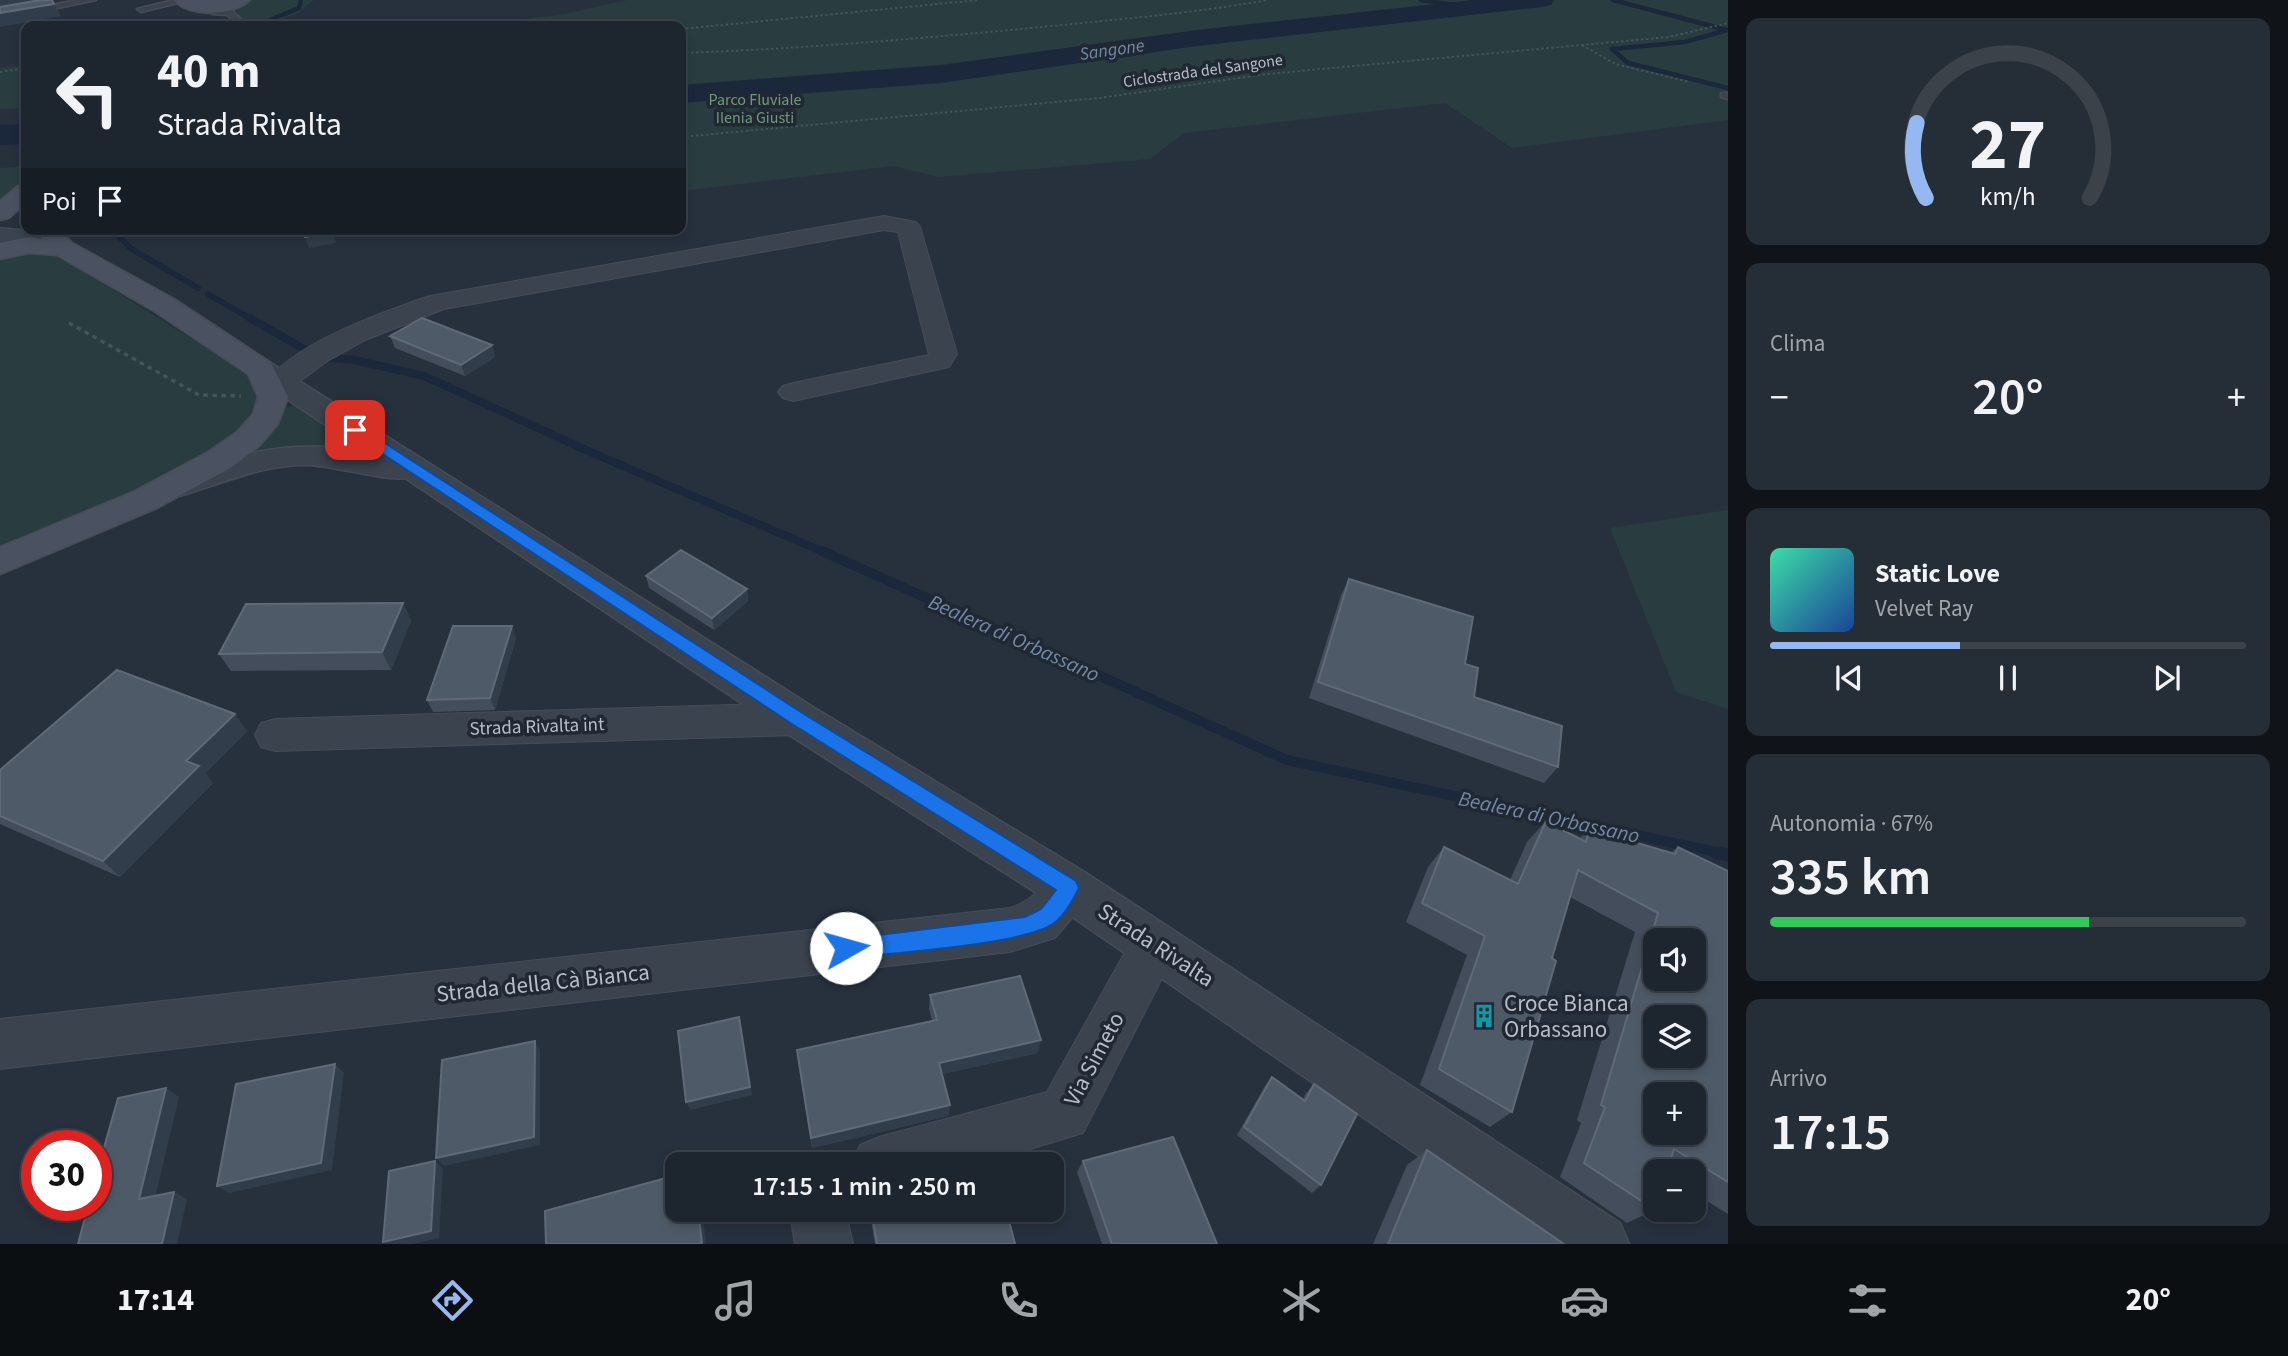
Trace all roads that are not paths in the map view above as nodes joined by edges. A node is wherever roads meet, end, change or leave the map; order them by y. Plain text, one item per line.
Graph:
1 (88, 0) edge
2 (134, 0) edge
3 (184, 2) edge
4 (229, 5) edge
5 (141, 9) junction
6 (0, 16) edge
7 (151, 21) edge
8 (186, 21) edge
9 (204, 21) edge
10 (239, 21) edge
11 (21, 195) edge
12 (0, 213) edge
13 (0, 235) edge
14 (55, 239) edge
15 (0, 251) edge
16 (272, 383) junction
17 (793, 392) dead end
18 (424, 474) junction
19 (161, 491) junction
20 (0, 561) edge
21 (798, 719) junction
22 (275, 734) dead end
23 (1069, 888) junction
24 (1155, 945) junction
25 (0, 1044) edge
26 (923, 1152) edge
27 (820, 1222) edge
28 (824, 1244) edge
29 (1599, 1244) edge

1 - 6 lane
2 - 5 lane
3 - 4 main road
3 - 5 lane
3 - 8 main road
4 - 9 main road
4 - 10 lane
5 - 7 lane
11 - 12 main road
13 - 14 street
14 - 15 main road
14 - 16 main road
16 - 17 street
16 - 18 street, Strada Rivalta
16 - 19 main road
18 - 19 street, Strada Rivalta
18 - 21 street, Strada Rivalta
19 - 20 main road
21 - 22 street, Strada Rivalta int
21 - 23 street, Strada Rivalta
23 - 24 street, Strada Rivalta
23 - 25 street, Strada della Cà Bianca
24 - 26 street, Via Simeto
24 - 29 street, Strada Rivalta
27 - 28 street

